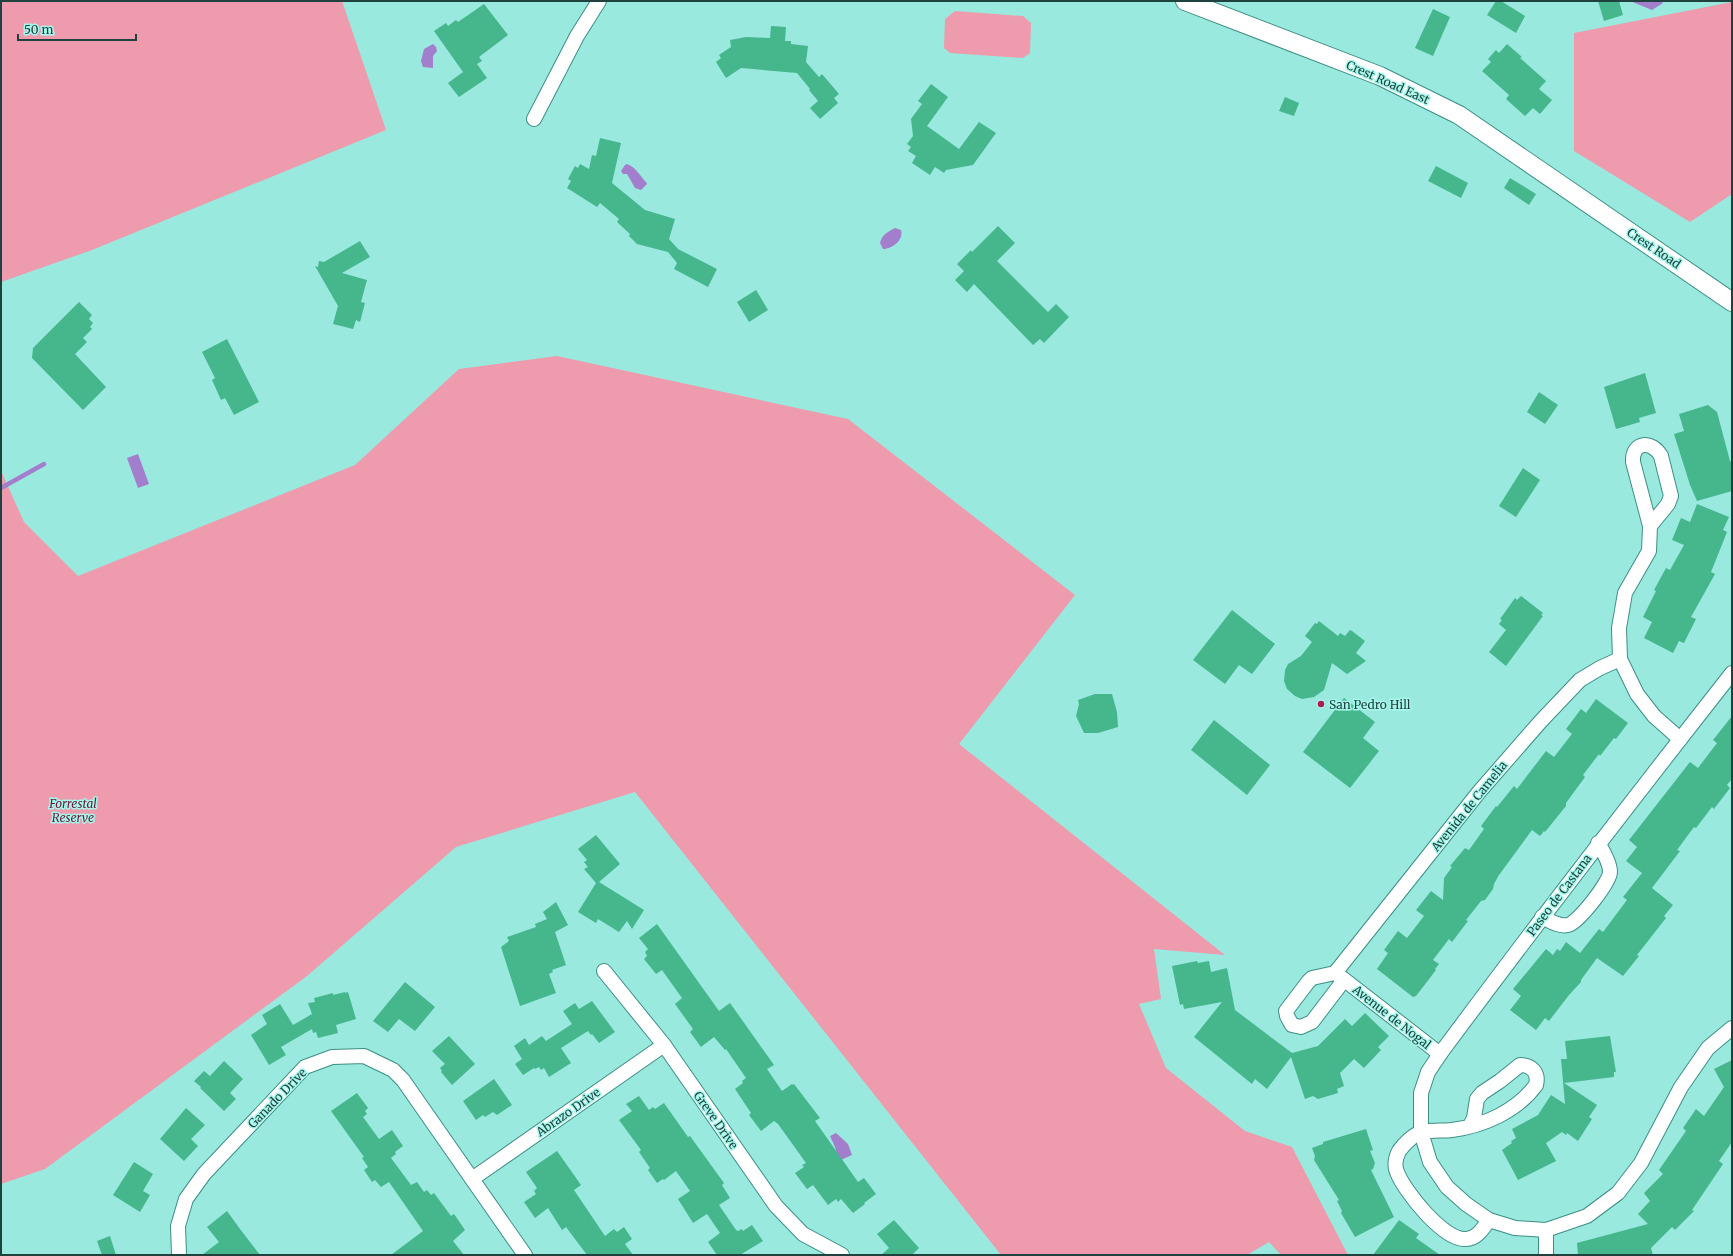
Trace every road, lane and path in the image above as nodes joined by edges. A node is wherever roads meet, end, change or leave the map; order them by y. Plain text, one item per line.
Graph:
1 (599, 1) edge
2 (1185, 1) edge
3 (534, 120) dead end
4 (1576, 195) joint
5 (1732, 302) edge
6 (1650, 526) junction
7 (1620, 659) junction
8 (1732, 673) edge
9 (1680, 738) junction
10 (1598, 843) junction
11 (1542, 917) junction
12 (604, 971) dead end
13 (1339, 976) joint
14 (1732, 1028) edge
15 (664, 1045) junction
16 (1440, 1054) junction
17 (1470, 1126) junction
18 (1421, 1132) junction
19 (472, 1179) junction
20 (1489, 1220) junction
21 (1546, 1230) junction
22 (179, 1255) edge
23 (525, 1255) edge
24 (842, 1255) edge
25 (1546, 1255) edge

1 - 3 street
2 - 4 street, Crest Road East
4 - 5 street, Crest Road
6 - 6 street
6 - 7 street
7 - 9 street
7 - 13 street, Avenida de Camelia
8 - 9 street, Paseo de Castana
9 - 10 street, Paseo de Castana
10 - 11 street, Paseo de Castana
10 - 11 street
11 - 16 street, Paseo de Castana
12 - 15 street, Greve Drive
13 - 16 street, Avenue de Nogal
14 - 21 street, Paseo de Castana
15 - 19 street, Abrazo Drive
15 - 24 street, Greve Drive
16 - 18 street, Paseo de Castana
17 - 17 street
17 - 18 street
18 - 20 street, Paseo de Castana
18 - 20 street
19 - 22 street, Ganado Drive
19 - 23 street, Ganado Drive
20 - 21 street, Paseo de Castana
21 - 25 street

